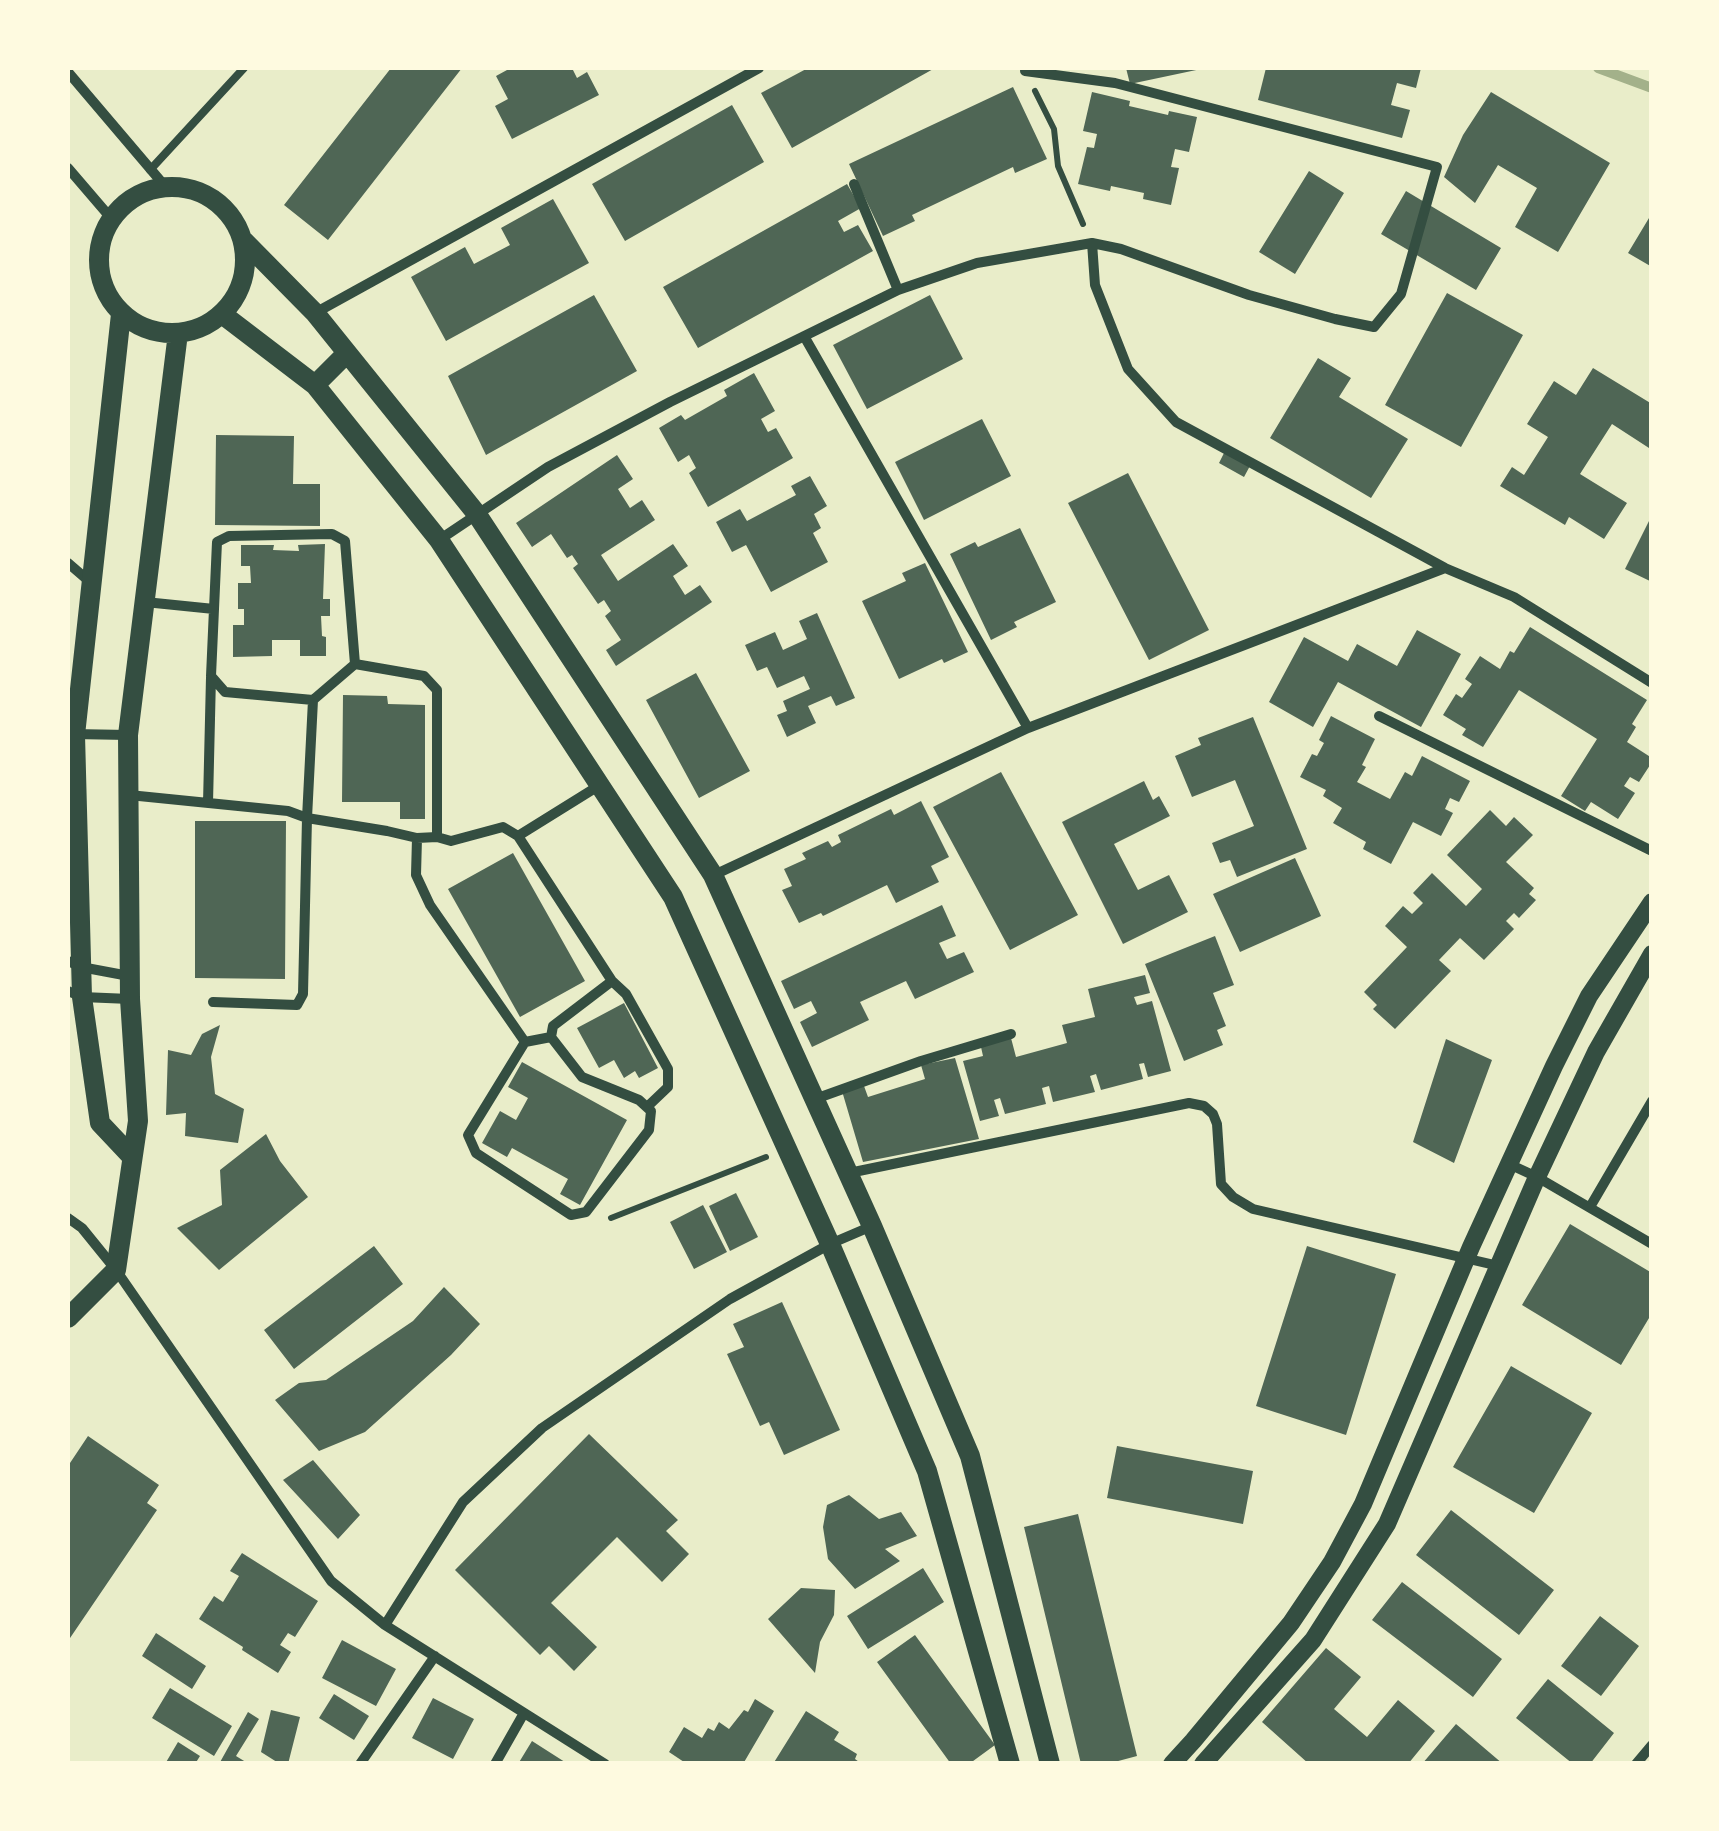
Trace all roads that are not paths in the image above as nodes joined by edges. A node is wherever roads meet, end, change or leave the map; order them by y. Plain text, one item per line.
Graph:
1 (244, 68) edge
2 (759, 68) edge
3 (1025, 71) road end
4 (68, 72) edge
5 (68, 168) edge
6 (157, 178) junction
7 (854, 184) dead end
8 (110, 218) junction
9 (244, 242) junction
10 (1092, 243) junction
11 (898, 290) junction
12 (315, 313) junction
13 (121, 314) junction
14 (222, 314) junction
15 (178, 334) junction
16 (804, 336) junction
17 (348, 354) junction
18 (314, 384) junction
19 (476, 513) junction
20 (439, 540) junction
21 (68, 563) edge
22 (1445, 568) junction
23 (90, 583) junction
24 (145, 602) junction
25 (214, 610) junction
26 (355, 664) junction
27 (211, 676) junction
28 (1652, 683) edge
29 (312, 700) junction
30 (1379, 716) dead end
31 (1028, 728) junction
32 (71, 734) edge
33 (128, 735) junction
34 (600, 785) junction
35 (129, 795) junction
36 (208, 803) junction
37 (307, 818) junction
38 (518, 836) junction
39 (437, 837) junction
40 (416, 838) junction
41 (1652, 851) edge
42 (713, 875) junction
43 (1652, 902) edge
44 (1652, 954) edge
45 (74, 964) edge
46 (130, 976) junction
47 (612, 982) junction
48 (75, 994) edge
49 (130, 998) junction
50 (213, 1002) dead end
51 (1582, 1011) junction
52 (1610, 1026) junction
53 (1011, 1034) dead end
54 (551, 1037) junction
55 (524, 1042) junction
56 (815, 1099) junction
57 (1652, 1101) edge
58 (647, 1108) junction
59 (132, 1157) junction
60 (1508, 1164) junction
61 (848, 1174) junction
62 (1537, 1177) junction
63 (1590, 1207) junction
64 (68, 1218) edge
65 (872, 1226) junction
66 (830, 1244) junction
67 (1652, 1244) edge
68 (1467, 1258) junction
69 (1500, 1266) junction
70 (116, 1270) junction
71 (68, 1318) edge
72 (1410, 1392) junction
73 (1439, 1404) junction
74 (1291, 1622) junction
75 (384, 1625) junction
76 (1313, 1640) junction
77 (435, 1656) junction
78 (524, 1713) junction
79 (1193, 1741) junction
80 (1652, 1745) edge
81 (1211, 1761) edge
82 (360, 1764) edge
83 (496, 1764) edge
84 (604, 1764) edge
85 (1010, 1764) edge
86 (1050, 1764) edge
87 (1172, 1764) edge
88 (1636, 1764) edge

1 - 6 lane
2 - 12 street
3 - 10 street
4 - 6 street
5 - 8 street
6 - 8 main road
6 - 9 main road
7 - 11 street
8 - 13 main road
9 - 12 main road
9 - 14 main road
10 - 11 street
10 - 22 street
11 - 16 street
12 - 17 main road
13 - 15 main road
13 - 23 main road
14 - 15 main road
14 - 18 main road
15 - 24 main road
16 - 19 street
16 - 31 street
17 - 18 main road
17 - 19 main road
18 - 20 main road
19 - 20 street
19 - 42 main road
20 - 34 main road
21 - 23 street
22 - 28 street
22 - 31 street
23 - 32 main road
24 - 25 street
24 - 33 main road
25 - 26 street
25 - 27 street
26 - 29 street
26 - 39 street
27 - 29 street
27 - 36 street
29 - 37 street
30 - 41 street
31 - 42 street
32 - 33 street
32 - 45 main road
33 - 35 main road
34 - 38 street
34 - 66 main road
35 - 36 street
35 - 46 main road
36 - 37 street
37 - 40 street
37 - 50 street
38 - 39 street
38 - 47 street
39 - 40 street
40 - 55 street
42 - 56 main road
43 - 51 street
44 - 52 street
45 - 46 street
45 - 48 main road
46 - 49 main road
47 - 54 street
47 - 58 street
48 - 49 street
48 - 59 main road
49 - 59 main road
51 - 52 street
51 - 60 street
52 - 62 street
53 - 56 street
54 - 55 street
54 - 58 street
55 - 58 street
56 - 61 main road
57 - 63 street
59 - 70 main road
60 - 62 street
60 - 68 street
61 - 65 main road
61 - 68 street
62 - 63 street
62 - 69 street
63 - 67 street
64 - 70 street
65 - 66 street
65 - 86 main road
66 - 75 street
66 - 85 main road
68 - 69 street
68 - 72 street
69 - 73 street
70 - 71 main road
70 - 75 street
72 - 73 street
72 - 74 street
73 - 76 street
74 - 76 street
74 - 79 street
75 - 77 street
76 - 81 street
77 - 78 street
77 - 82 street
78 - 83 street
78 - 84 street
79 - 81 street
79 - 87 street
80 - 88 street

